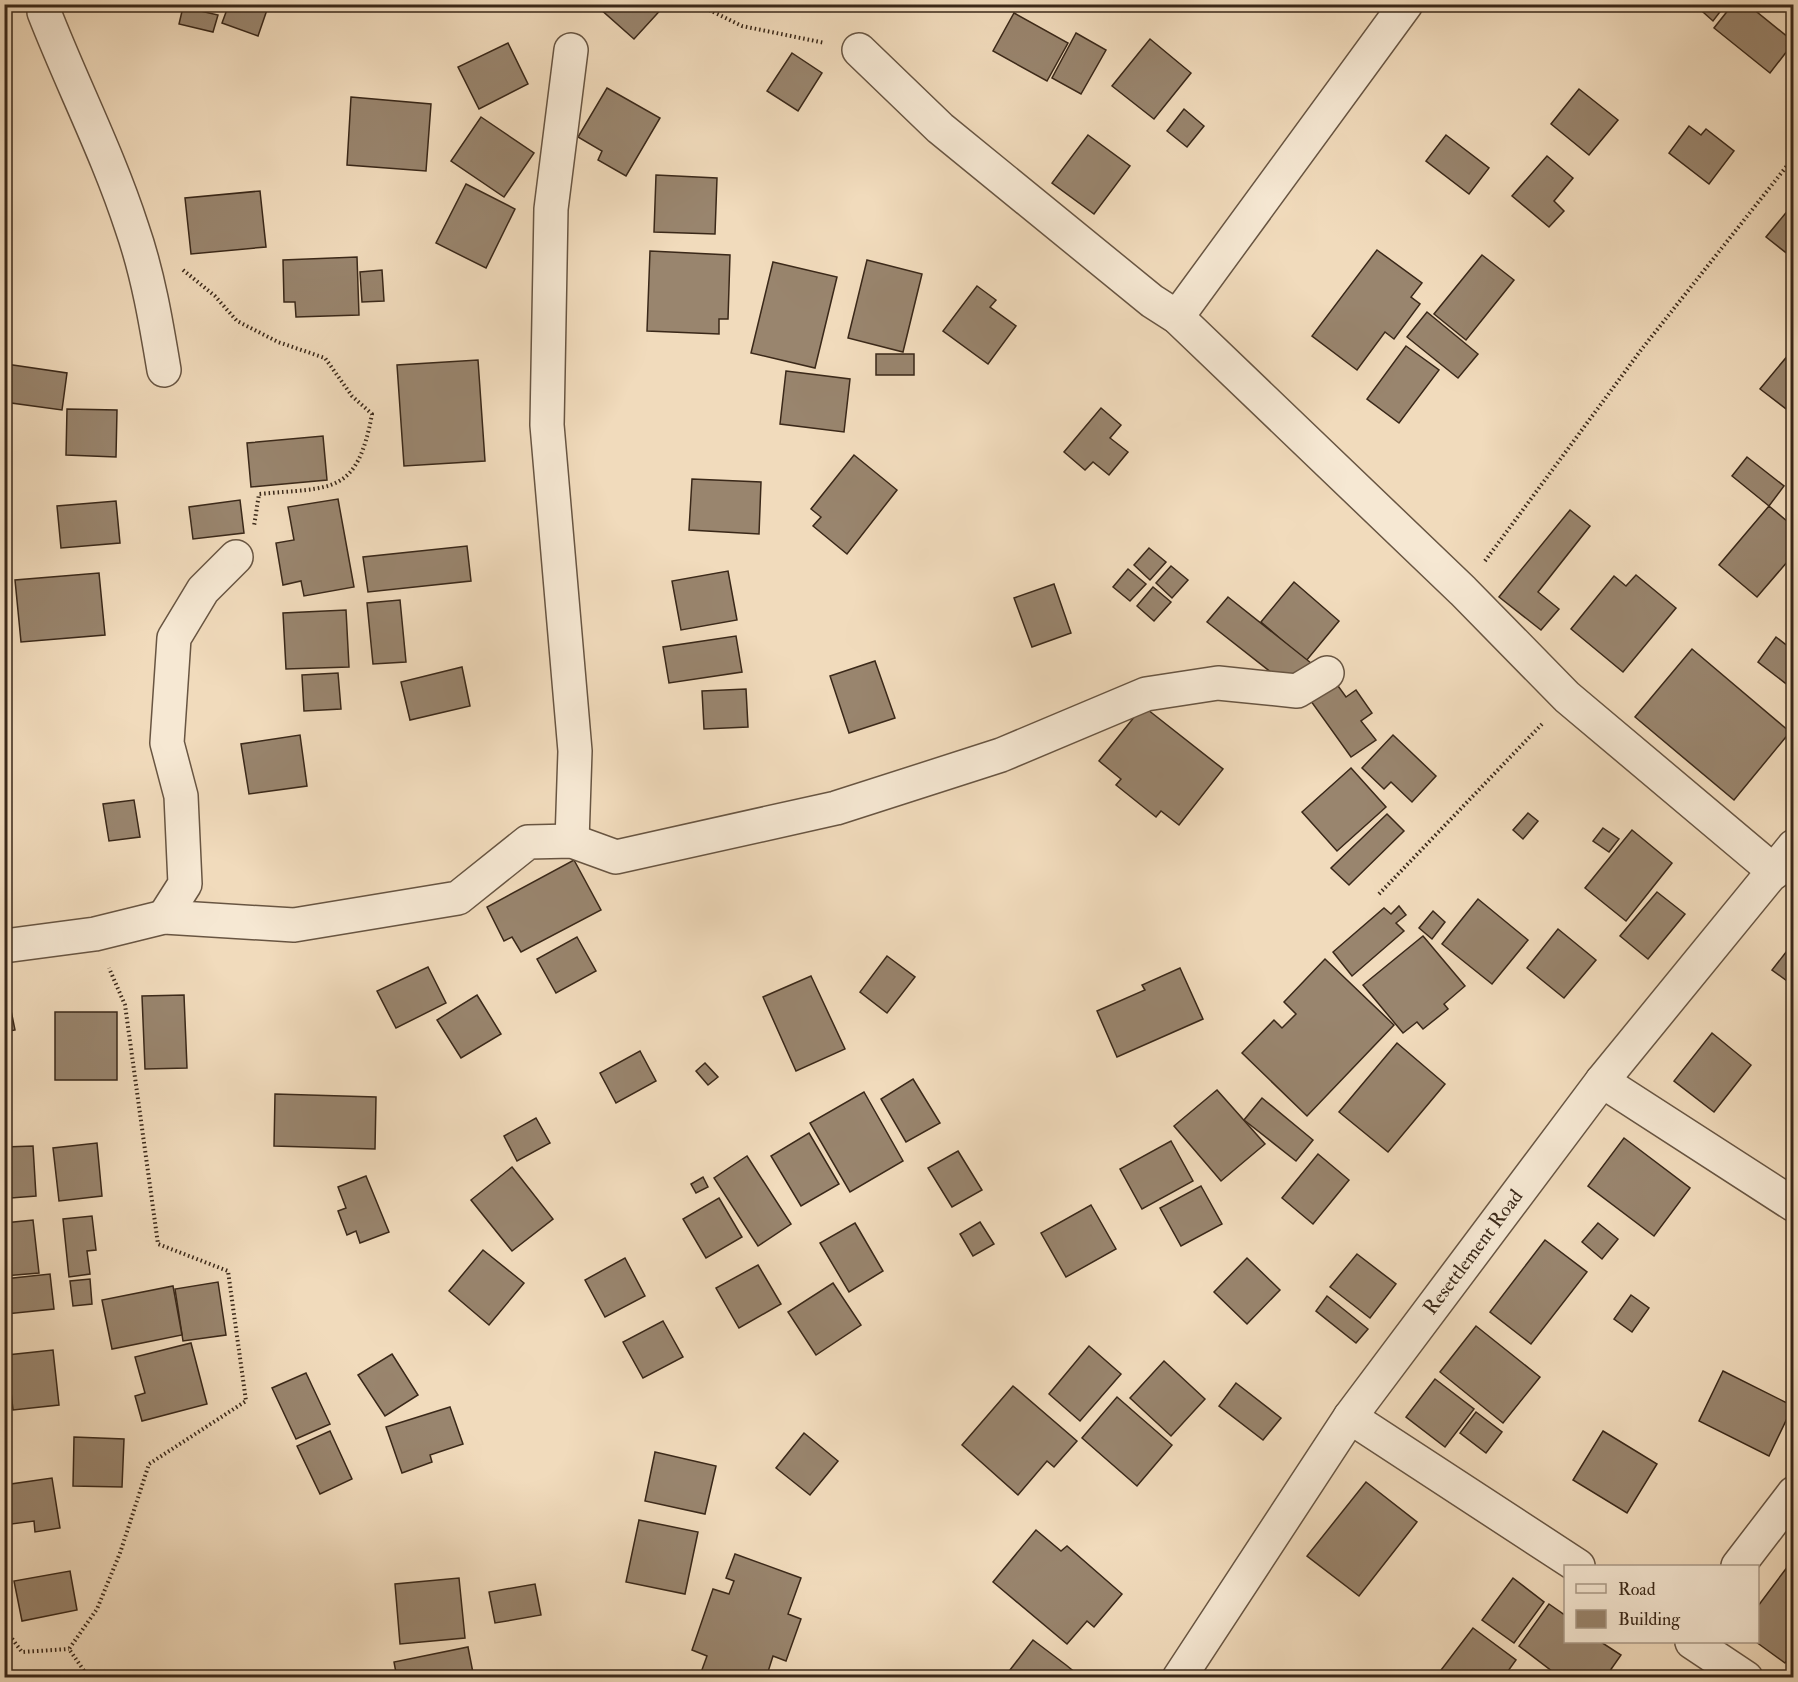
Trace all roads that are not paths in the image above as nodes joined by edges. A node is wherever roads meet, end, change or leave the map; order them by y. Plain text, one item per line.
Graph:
1 (44, 4) edge
2 (1406, 4) edge
3 (571, 50) dead end
4 (859, 50) road end
5 (1178, 317) junction
6 (164, 370) dead end
7 (236, 557) road end
8 (1327, 673) dead end
9 (572, 841) junction
10 (1794, 846) edge
11 (1774, 872) junction
12 (164, 917) junction
13 (4, 946) edge
14 (1602, 1081) junction
15 (1794, 1205) edge
16 (1350, 1417) junction
17 (1794, 1493) edge
18 (1576, 1565) edge
19 (1739, 1565) edge
20 (1695, 1643) edge
21 (1179, 1677) edge
22 (1746, 1677) edge

1 - 6 street
2 - 5 street
3 - 9 street
4 - 5 street
5 - 11 street
7 - 12 street
8 - 9 street
9 - 12 street
10 - 11 street, Resettlement Road
11 - 14 street, Resettlement Road
12 - 13 street
14 - 15 street
14 - 16 street, Resettlement Road
16 - 18 street
16 - 21 street, Resettlement Road
17 - 19 street
20 - 22 street

